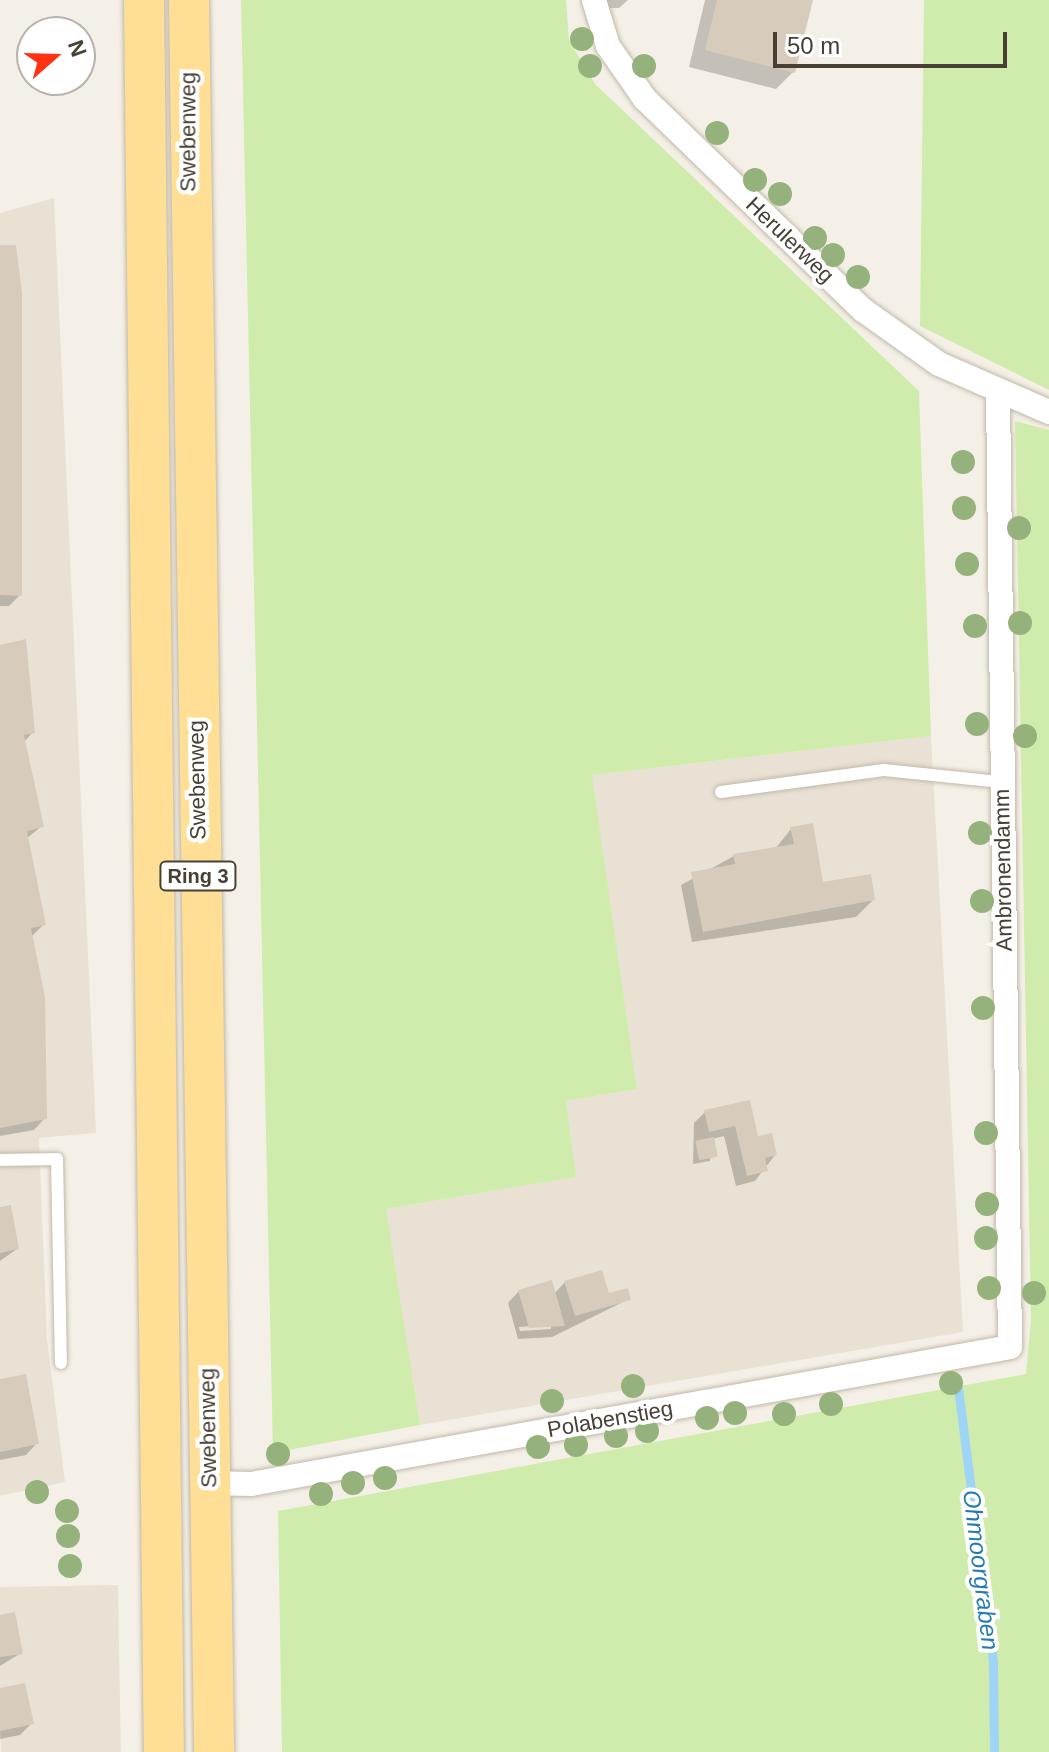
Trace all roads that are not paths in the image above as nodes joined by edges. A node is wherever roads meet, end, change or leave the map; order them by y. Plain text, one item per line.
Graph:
1 (144, 0) edge
2 (189, 0) edge
3 (594, 0) edge
4 (998, 393) junction
5 (1049, 412) edge
6 (1001, 782) junction
7 (721, 792) dead end
8 (0, 1160) edge
9 (1010, 1347) joint
10 (61, 1363) dead end
11 (209, 1483) junction
12 (164, 1752) edge
13 (214, 1752) edge

1 - 12 main road, Swebenweg / Ring 3
2 - 11 main road, Swebenweg / Ring 3
3 - 4 street, Herulerweg
4 - 5 street, Herulerweg
4 - 6 street, Ambronendamm
6 - 7 lane
6 - 9 street, Ambronendamm
8 - 10 lane
9 - 11 street, Polabenstieg
11 - 13 main road, Swebenweg / Ring 3

